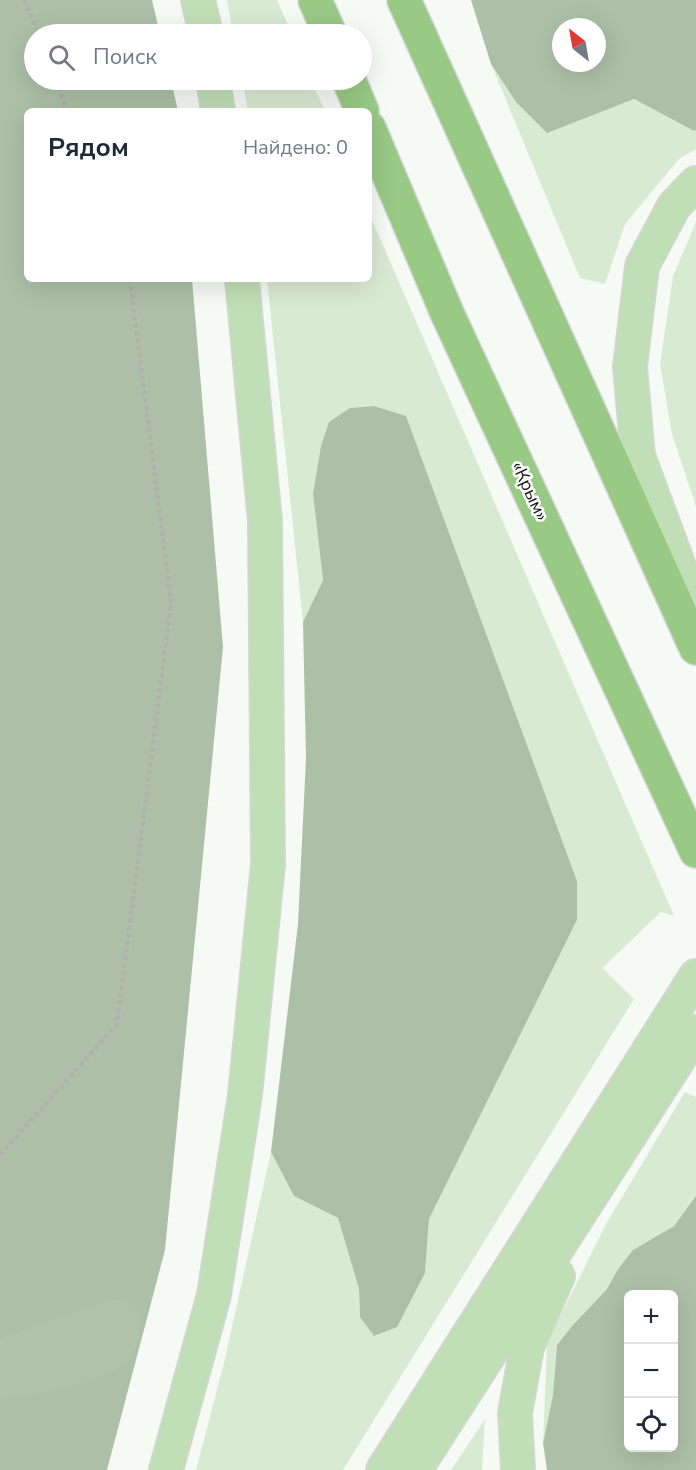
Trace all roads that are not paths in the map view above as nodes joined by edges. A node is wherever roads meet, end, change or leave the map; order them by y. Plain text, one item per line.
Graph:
1 (198, 0) edge
2 (315, 0) edge
3 (404, 0) edge
4 (204, 24) edge
5 (326, 24) edge
6 (215, 90) edge
7 (353, 90) edge
8 (218, 108) edge
9 (361, 108) edge
10 (372, 135) edge
11 (696, 183) edge
12 (242, 282) edge
13 (696, 612) edge
14 (696, 648) edge
15 (696, 851) edge
16 (696, 976) edge
17 (696, 1032) edge
18 (598, 1182) junction
19 (166, 1470) edge
20 (383, 1470) edge
21 (415, 1470) edge
22 (518, 1470) edge

1 - 4 main road
2 - 5 highway
3 - 14 highway
6 - 8 main road
7 - 9 highway
10 - 15 highway, «Крым»
11 - 13 main road
12 - 19 main road
16 - 20 main road
17 - 18 main road
18 - 21 main road
18 - 22 main road

